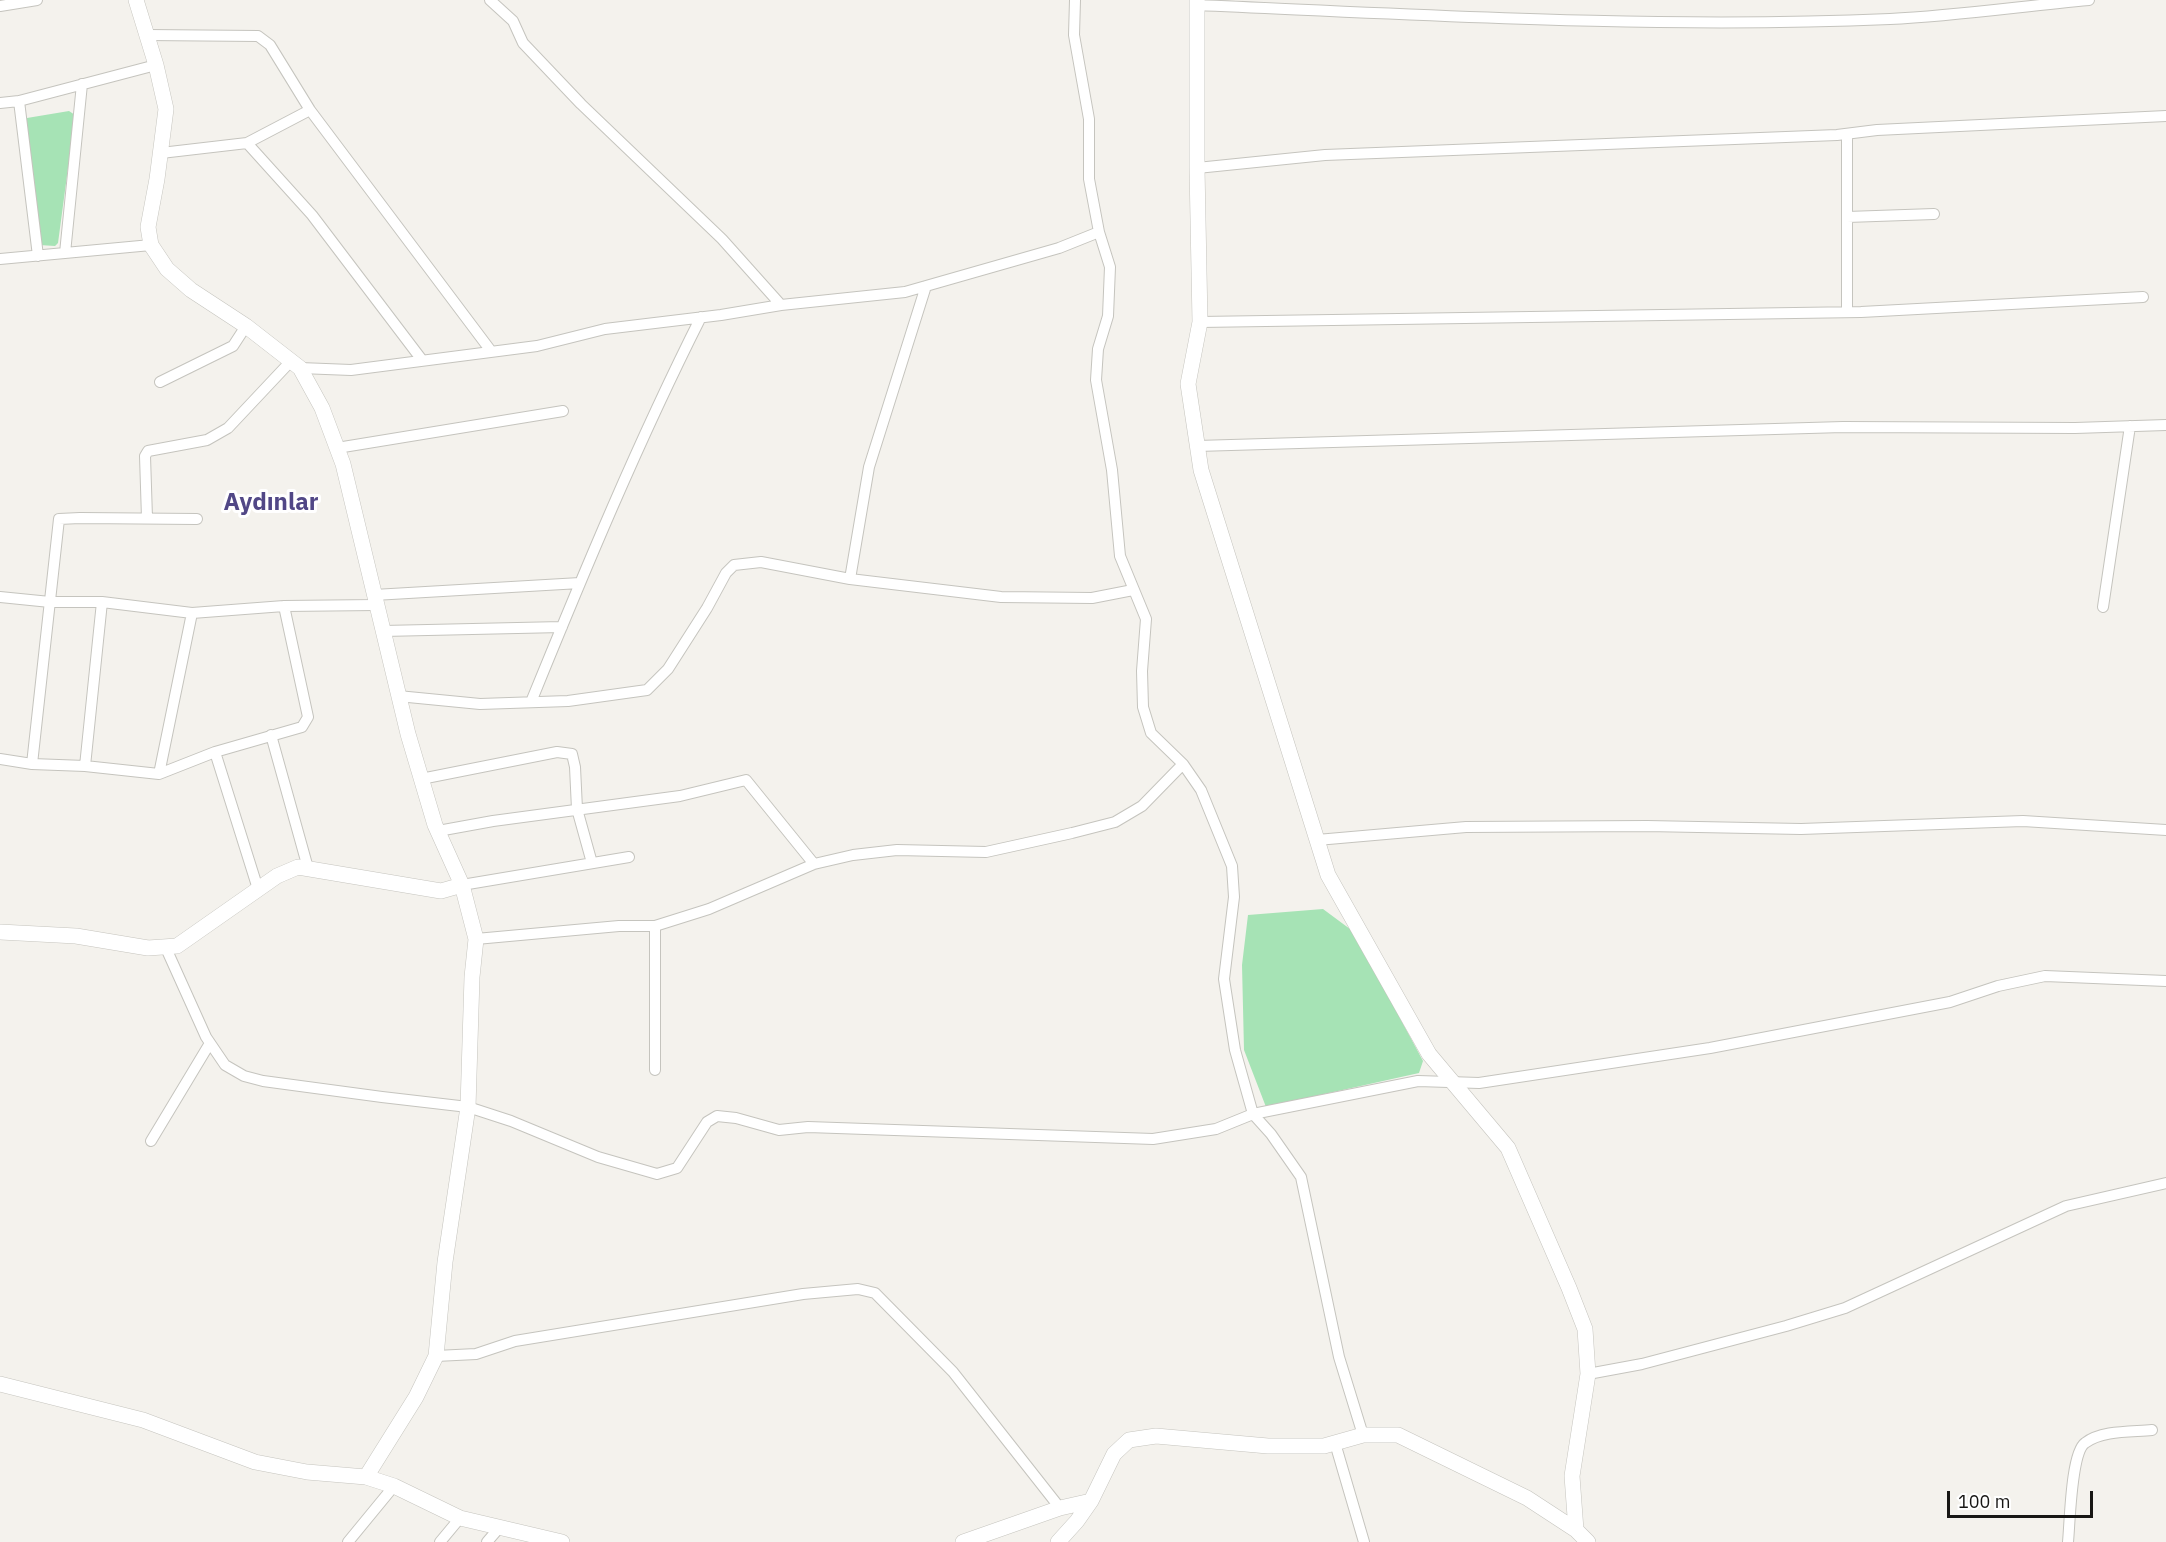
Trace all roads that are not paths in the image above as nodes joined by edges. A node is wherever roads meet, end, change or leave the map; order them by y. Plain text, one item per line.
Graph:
1 (37, 0) edge
2 (136, 0) edge
3 (490, 0) edge
4 (1075, 0) edge
5 (2089, 0) edge
6 (1197, 3) edge
7 (0, 6) edge
8 (147, 35) junction
9 (156, 65) junction
10 (82, 84) junction
11 (19, 102) junction
12 (0, 103) edge
13 (310, 110) junction
14 (2166, 116) edge
15 (1847, 134) junction
16 (247, 143) junction
17 (160, 153) junction
18 (1197, 168) junction
19 (1934, 214) dead end
20 (1847, 217) junction
21 (1099, 232) junction
22 (151, 245) junction
23 (65, 253) junction
24 (38, 256) junction
25 (0, 259) edge
26 (926, 286) junction
27 (2143, 297) dead end
28 (781, 305) junction
29 (1846, 311) junction
30 (701, 317) junction
31 (1200, 322) junction
32 (246, 326) junction
33 (491, 351) junction
34 (422, 360) junction
35 (295, 364) junction
36 (160, 382) dead end
37 (563, 411) dead end
38 (2166, 425) edge
39 (2130, 426) junction
40 (1197, 446) junction
41 (337, 448) junction
42 (147, 518) junction
43 (197, 519) dead end
44 (850, 579) junction
45 (580, 583) junction
46 (1133, 590) junction
47 (0, 597) edge
48 (375, 600) junction
49 (50, 602) junction
50 (102, 602) junction
51 (284, 606) junction
52 (2103, 607) dead end
53 (192, 613) junction
54 (562, 627) junction
55 (383, 631) junction
56 (398, 696) junction
57 (531, 702) junction
58 (271, 735) junction
59 (215, 752) junction
60 (0, 759) edge
61 (32, 764) junction
62 (1183, 764) junction
63 (85, 766) junction
64 (159, 774) junction
65 (421, 779) junction
66 (577, 809) junction
67 (2166, 830) edge
68 (438, 831) junction
69 (1317, 840) junction
70 (628, 857) dead end
71 (592, 863) junction
72 (814, 864) junction
73 (308, 868) junction
74 (462, 885) junction
75 (258, 889) junction
76 (655, 926) junction
77 (0, 932) edge
78 (476, 939) junction
79 (165, 946) junction
80 (2166, 981) edge
81 (210, 1043) junction
82 (655, 1070) dead end
83 (1452, 1082) junction
84 (468, 1107) junction
85 (1253, 1114) junction
86 (151, 1141) dead end
87 (2166, 1183) edge
88 (436, 1356) junction
89 (1588, 1374) junction
90 (0, 1384) edge
91 (2152, 1430) dead end
92 (1363, 1435) junction
93 (1335, 1443) junction
94 (366, 1477) junction
95 (394, 1486) junction
96 (1091, 1501) junction
97 (1060, 1508) junction
98 (460, 1518) junction
99 (499, 1528) junction
100 (1576, 1530) junction
101 (348, 1542) edge
102 (440, 1542) edge
103 (487, 1542) edge
104 (562, 1542) edge
105 (963, 1542) edge
106 (1058, 1542) edge
107 (1364, 1542) edge
108 (1588, 1542) edge
109 (2068, 1542) edge

1 - 7 street
2 - 8 street
3 - 28 street
4 - 21 street
5 - 6 street
6 - 18 street
8 - 9 street
8 - 13 street
9 - 10 street
9 - 17 street
10 - 11 street
10 - 23 street
11 - 12 street
11 - 24 street
13 - 16 street
13 - 33 street
14 - 15 street
15 - 18 street
15 - 20 street
16 - 17 street
16 - 34 street
17 - 22 street
18 - 31 street
19 - 20 street
20 - 29 street
21 - 26 street
21 - 46 street
22 - 23 street
22 - 32 street
23 - 24 street
24 - 25 street
26 - 28 street
26 - 44 street
27 - 29 street
28 - 30 street
29 - 31 street
30 - 33 street
30 - 45 street
31 - 40 street
32 - 35 street
32 - 36 street
33 - 34 street
34 - 35 street
35 - 41 street
35 - 42 street
37 - 41 street
38 - 39 street
39 - 40 street
39 - 52 street
40 - 69 street
41 - 48 street
42 - 43 street
42 - 49 street
44 - 46 street
44 - 57 street
45 - 48 street
45 - 54 street
46 - 62 street
47 - 49 street
48 - 51 street
48 - 55 street
49 - 50 street
49 - 61 street
50 - 53 street
50 - 63 street
51 - 53 street
51 - 58 street
53 - 64 street
54 - 55 street
54 - 57 street
55 - 56 street
56 - 57 street
56 - 65 street
58 - 59 street
58 - 73 street
59 - 64 street
59 - 75 street
60 - 61 street
61 - 63 street
62 - 72 street
62 - 85 street
63 - 64 street
65 - 66 street
65 - 68 street
66 - 68 street
66 - 71 street
66 - 72 street
67 - 69 street
68 - 74 street
69 - 83 street
70 - 71 street
71 - 74 street
72 - 76 street
73 - 74 street
73 - 75 street
74 - 78 street
75 - 79 street
76 - 78 street
76 - 82 street
77 - 79 street
78 - 84 street
79 - 81 street
80 - 83 street
81 - 84 street
81 - 86 street
83 - 85 street
83 - 89 street
84 - 85 street
84 - 88 street
85 - 92 street
87 - 89 street
88 - 94 street
88 - 97 street
89 - 100 street
90 - 94 street
91 - 109 street
92 - 93 street
92 - 100 street
93 - 96 street
93 - 107 street
94 - 95 street
95 - 98 street
95 - 101 street
96 - 97 street
96 - 106 street
97 - 105 street
98 - 99 street
98 - 102 street
99 - 103 street
99 - 104 street
100 - 108 street

